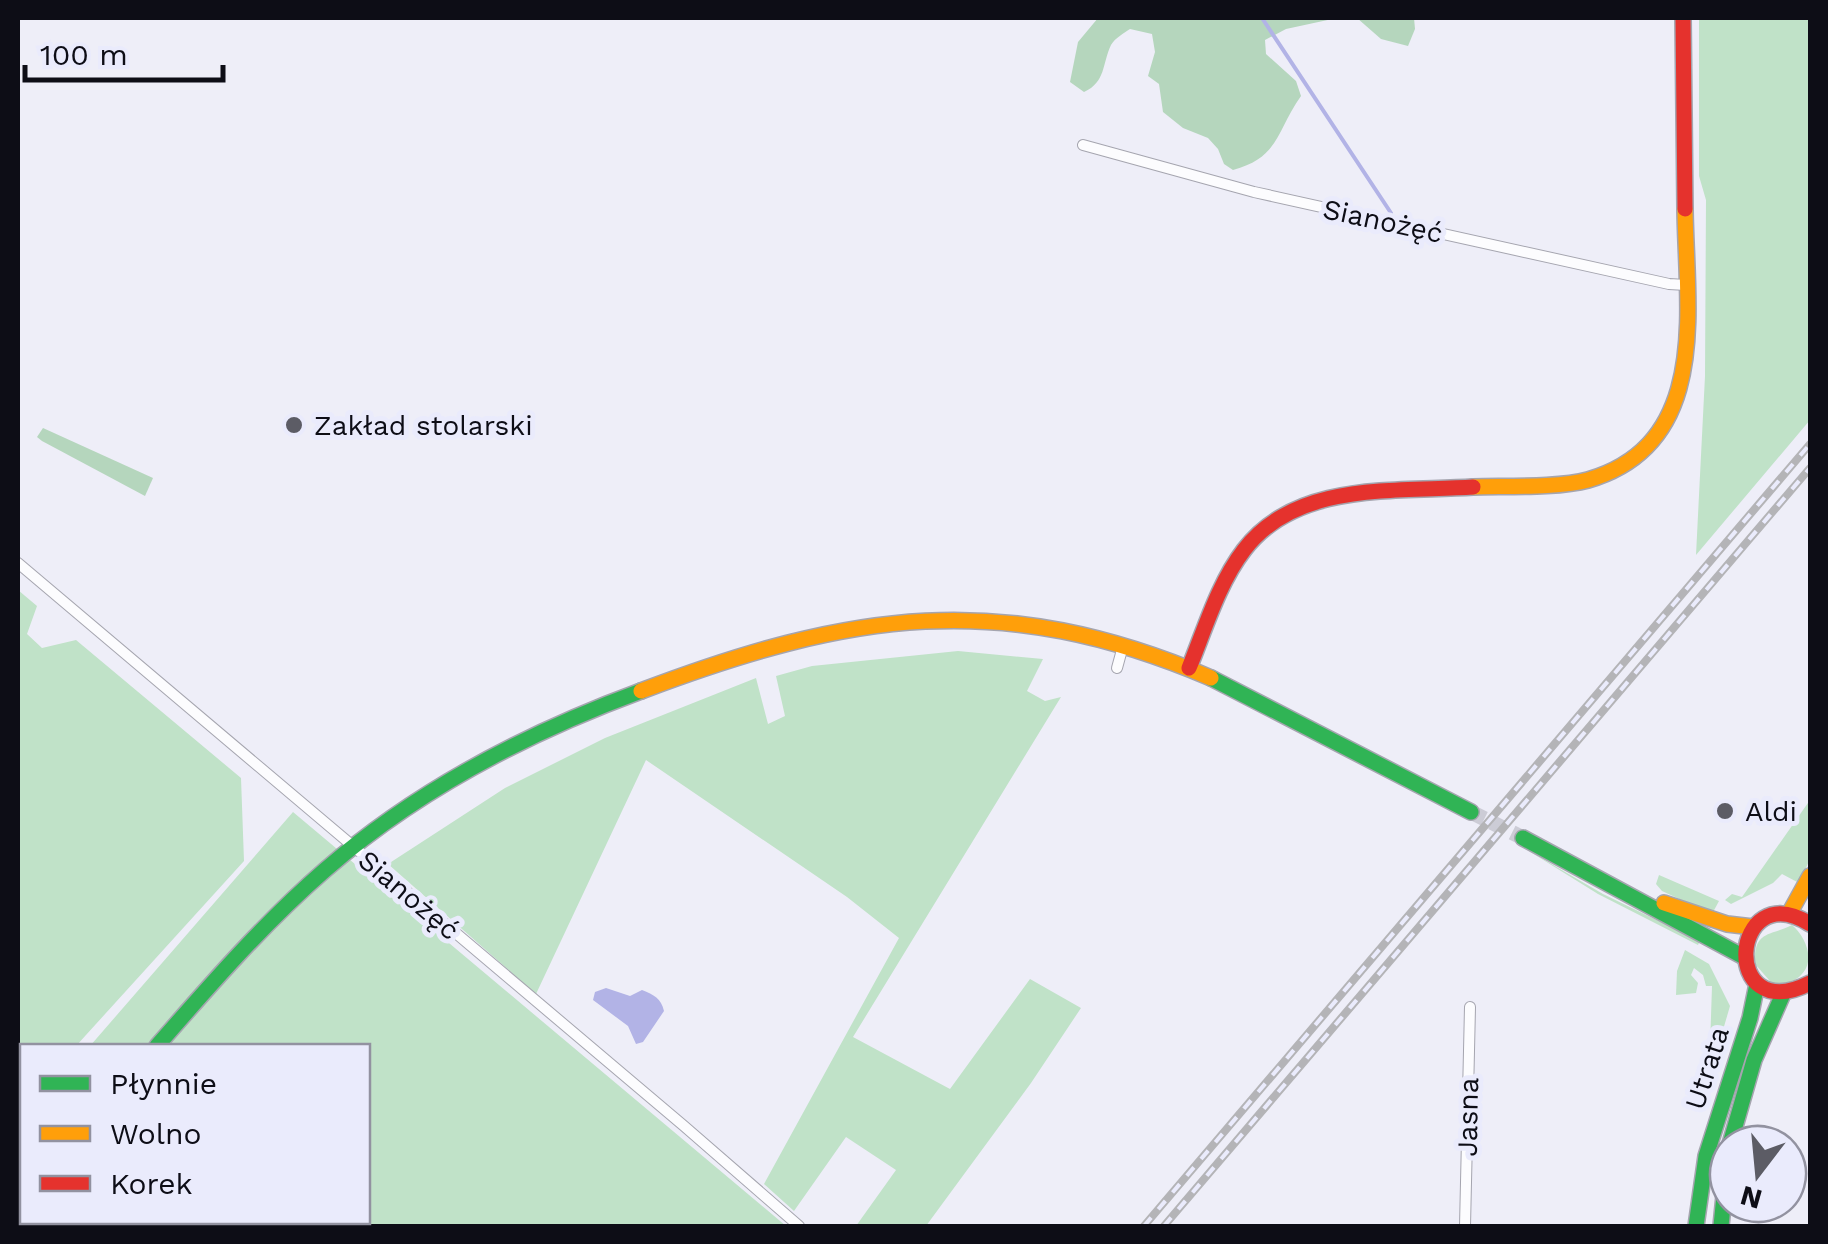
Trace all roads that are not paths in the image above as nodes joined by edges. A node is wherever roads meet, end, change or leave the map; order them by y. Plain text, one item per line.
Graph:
1 (1683, 18) edge
2 (1083, 145) dead end
3 (1686, 285) junction
4 (18, 563) edge
5 (1123, 646) junction
6 (1117, 668) dead end
7 (1189, 668) junction
8 (1471, 812) tunnel mouth
9 (1523, 838) tunnel mouth
10 (352, 847) junction
11 (1810, 876) edge
12 (1600, 878) junction
13 (1789, 914) junction
14 (1810, 924) edge
15 (1753, 928) junction
16 (1744, 958) junction
17 (1810, 983) edge
18 (1757, 984) junction
19 (1783, 994) junction
20 (1470, 1007) dead end
21 (159, 1044) edge
22 (1736, 1124) edge
23 (799, 1226) edge
24 (1465, 1226) edge
25 (1696, 1226) edge

1 - 3 main road
2 - 3 street, Sianożęć
3 - 7 main road
4 - 10 street, Sianożęć
5 - 6 street
5 - 7 main road
5 - 10 main road
7 - 8 main road
9 - 12 main road
10 - 21 main road
10 - 23 street, Sianożęć
11 - 13 main road
12 - 15 main road
12 - 16 main road
13 - 14 main road
13 - 15 main road
15 - 16 main road
16 - 18 main road
17 - 19 main road
18 - 19 main road
18 - 25 main road, Utrata
19 - 22 main road, Utrata
20 - 24 street, Jasna

